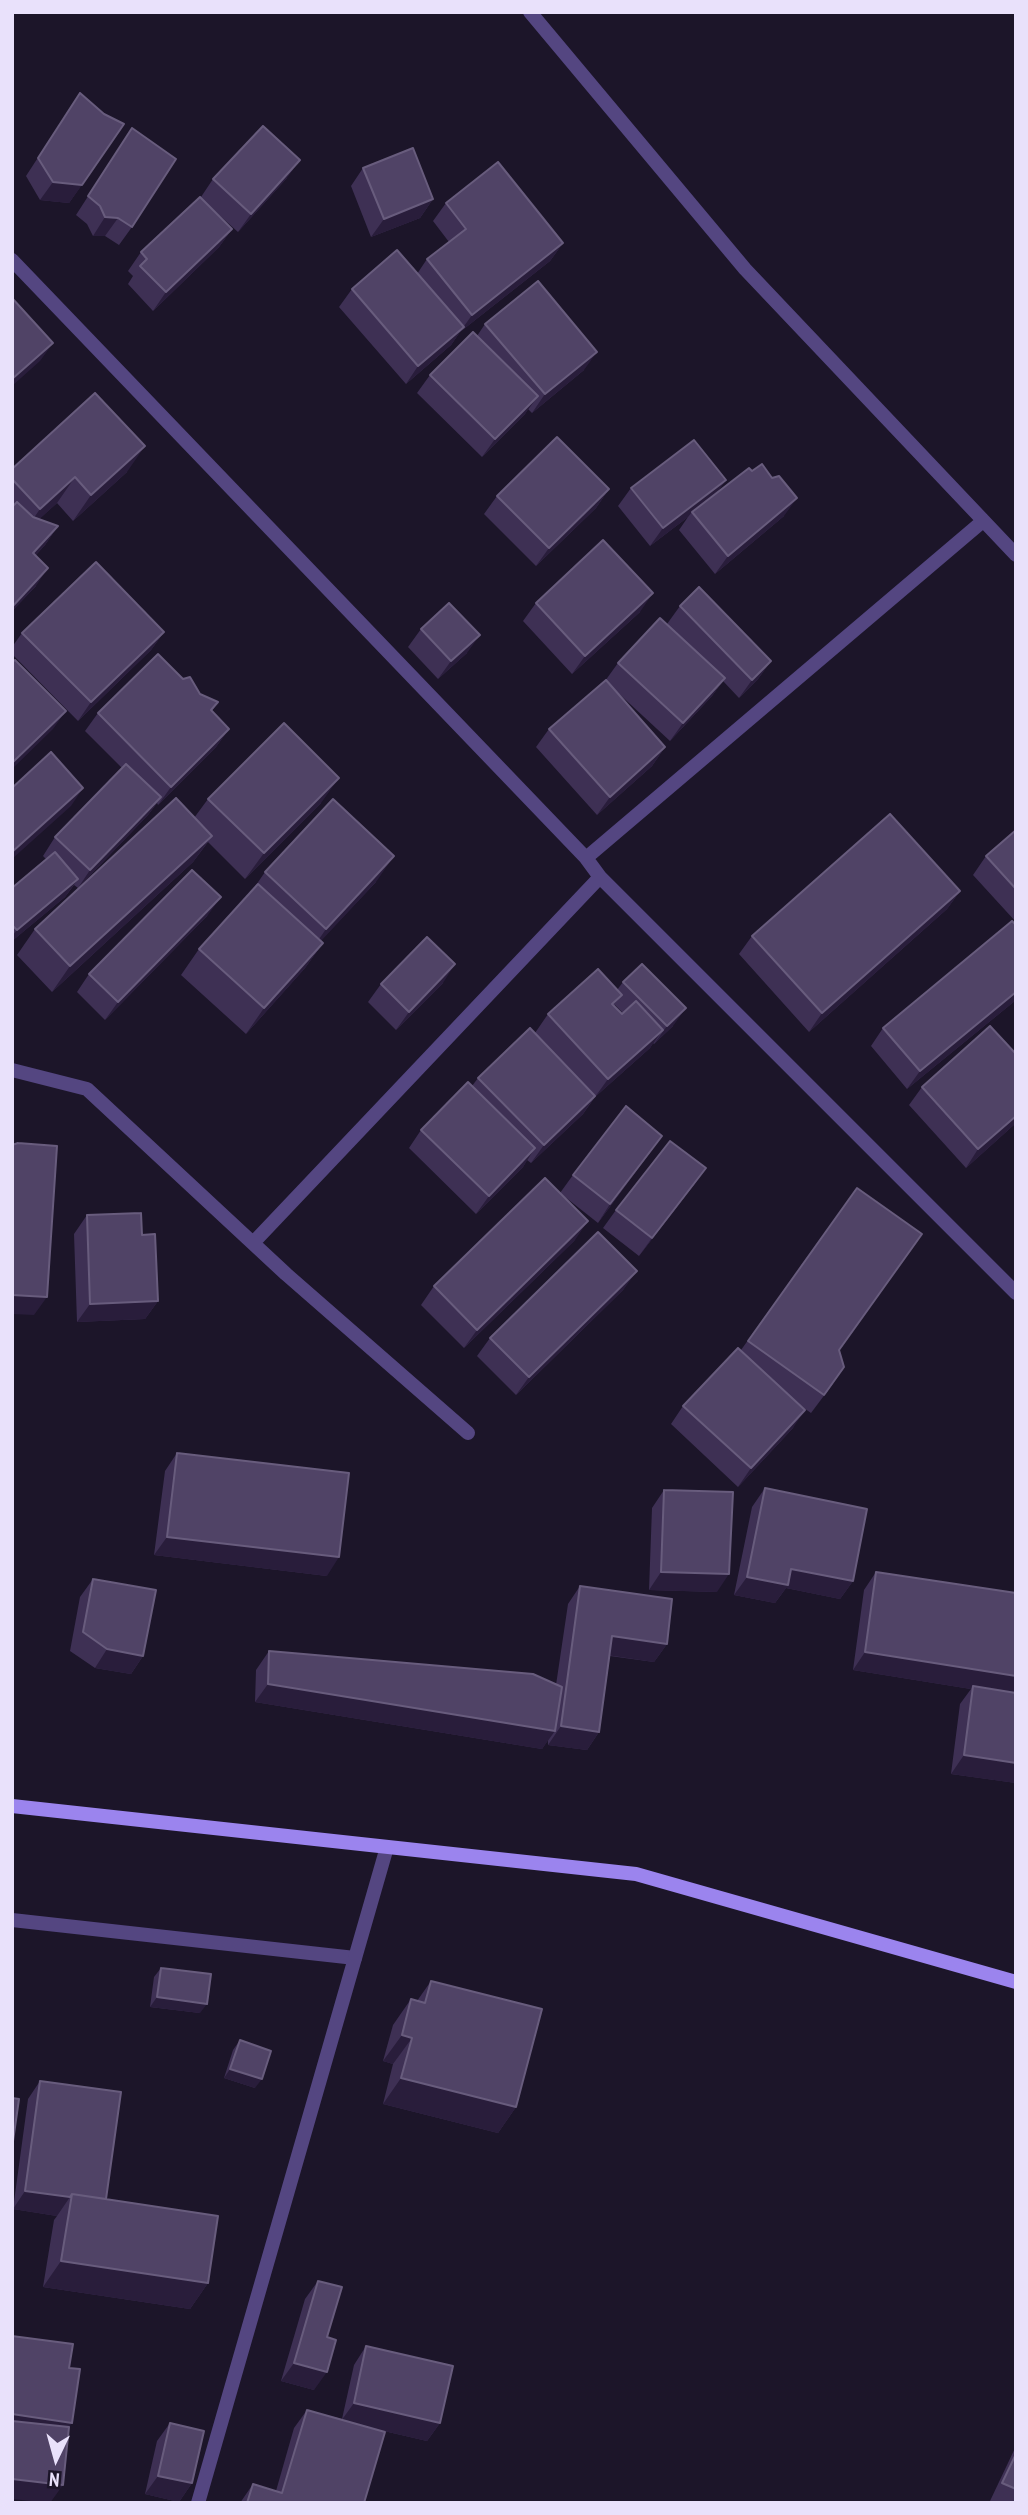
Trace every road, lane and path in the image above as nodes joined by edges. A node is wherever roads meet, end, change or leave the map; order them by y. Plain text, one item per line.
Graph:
1 (530, 12) edge
2 (12, 260) edge
3 (983, 521) junction
4 (1016, 555) edge
5 (586, 858) junction
6 (600, 877) junction
7 (12, 1070) edge
8 (253, 1243) junction
9 (1016, 1293) edge
10 (468, 1433) dead end
11 (12, 1806) edge
12 (387, 1847) junction
13 (12, 1920) edge
14 (355, 1958) junction
15 (1016, 1982) edge
16 (198, 2503) edge

1 - 3 street
2 - 5 street
3 - 4 street
3 - 5 street
5 - 6 street
6 - 8 street
6 - 9 street
7 - 8 street
8 - 10 street
11 - 12 main road
12 - 14 street
12 - 15 main road
13 - 14 street
14 - 16 street

